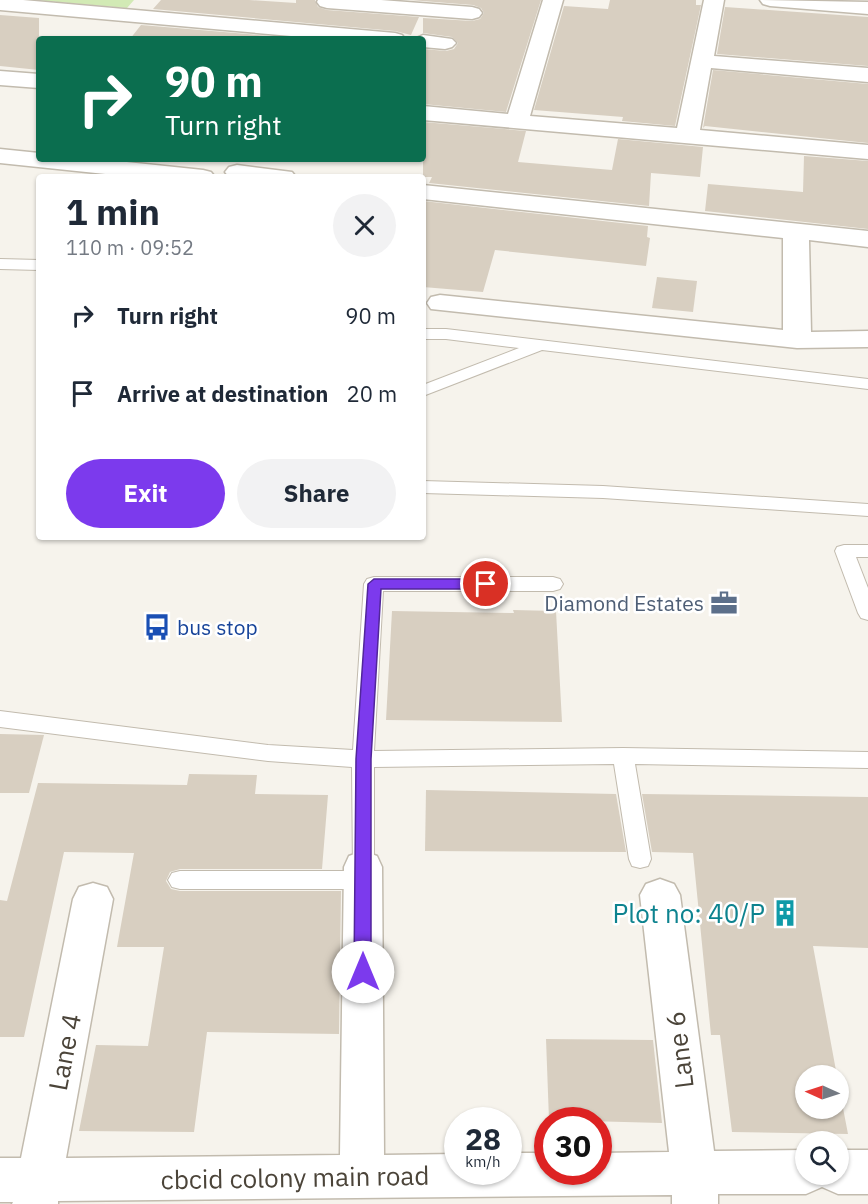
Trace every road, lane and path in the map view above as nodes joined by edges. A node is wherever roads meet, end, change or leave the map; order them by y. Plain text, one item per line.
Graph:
1 (148, 0) edge
2 (553, 0) edge
3 (714, 0) edge
4 (770, 0) edge
5 (328, 1) edge
6 (0, 4) edge
7 (868, 8) edge
8 (472, 13) dead end
9 (135, 16) junction
10 (309, 35) edge
11 (330, 36) edge
12 (426, 41) edge
13 (445, 43) dead end
14 (701, 61) junction
15 (868, 75) edge
16 (0, 78) edge
17 (36, 81) edge
18 (426, 112) edge
19 (517, 121) junction
20 (687, 136) junction
21 (868, 152) edge
22 (0, 156) edge
23 (36, 160) edge
24 (58, 162) edge
25 (237, 169) edge
26 (174, 174) edge
27 (266, 174) edge
28 (426, 192) edge
29 (796, 231) junction
30 (868, 239) edge
31 (0, 264) edge
32 (36, 265) edge
33 (440, 303) dead end
34 (426, 334) edge
35 (868, 339) edge
36 (797, 340) junction
37 (540, 345) junction
38 (868, 384) edge
39 (426, 390) edge
40 (426, 488) edge
41 (868, 510) edge
42 (868, 552) edge
43 (553, 584) dead end
44 (868, 614) edge
45 (0, 719) edge
46 (623, 756) junction
47 (363, 759) junction
48 (868, 760) edge
49 (640, 859) dead end
50 (363, 874) junction
51 (180, 880) dead end
52 (660, 895) dead end
53 (93, 899) dead end
54 (849, 1172) edge
55 (868, 1172) edge
56 (795, 1174) edge
57 (362, 1177) junction
58 (24, 1188) edge
59 (694, 1189) edge

1 - 9 street
2 - 19 street
3 - 14 street
4 - 7 street
5 - 8 street
5 - 10 street
6 - 9 street
9 - 10 street
10 - 11 street
12 - 13 street
14 - 15 street
14 - 20 street
16 - 17 street
18 - 19 street
19 - 20 street
20 - 21 street
22 - 23 street
24 - 26 street
25 - 27 street
28 - 29 street
29 - 30 street
29 - 36 street
31 - 32 lane
33 - 36 street
34 - 37 lane
35 - 36 street
37 - 38 lane
37 - 39 lane
40 - 41 lane
42 - 44 lane
43 - 47 lane
45 - 47 lane
46 - 47 lane
46 - 48 lane
46 - 49 lane
47 - 50 lane
50 - 51 lane
50 - 57 street
52 - 59 street, Lane 6
53 - 58 street, Lane 4
54 - 55 street
56 - 59 street, cbcid colony main road
57 - 58 street, cbcid colony main road
57 - 59 street, cbcid colony main road

